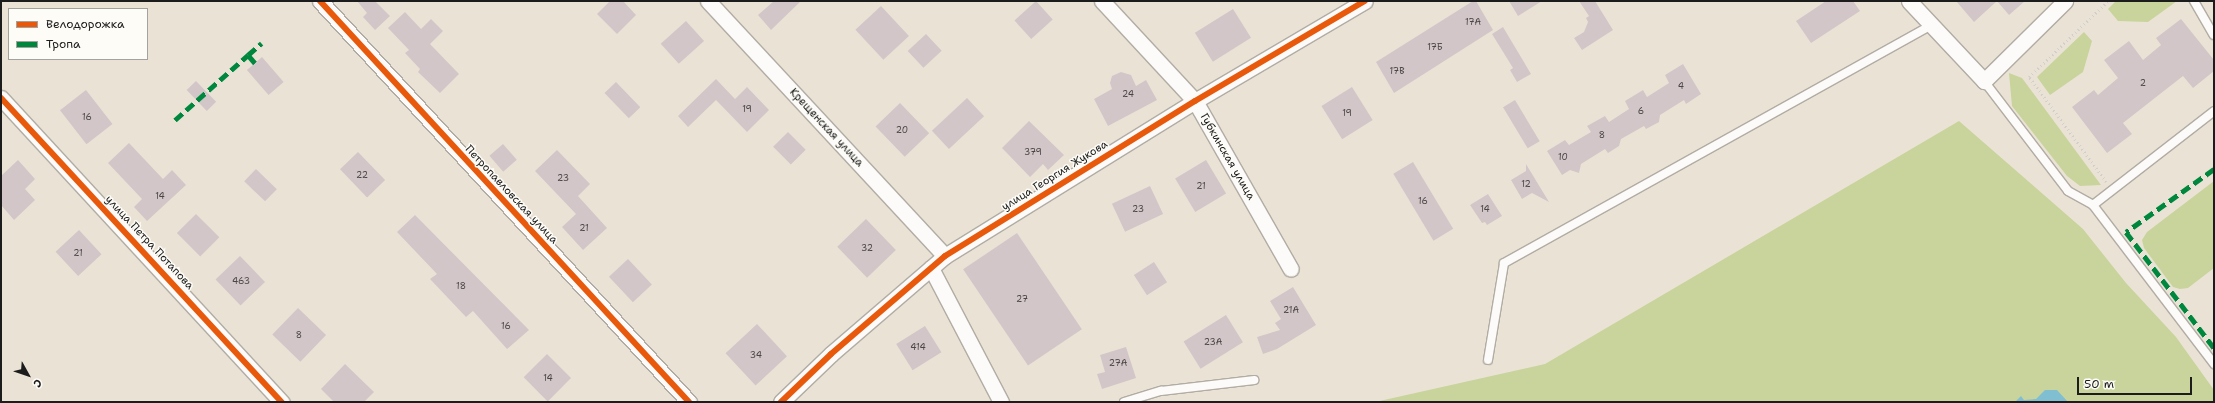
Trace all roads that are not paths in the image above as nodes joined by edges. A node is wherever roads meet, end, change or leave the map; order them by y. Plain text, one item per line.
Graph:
1 (320, 1) edge
2 (708, 1) edge
3 (1102, 1) edge
4 (1365, 1) edge
5 (1908, 1) edge
6 (2065, 1) edge
7 (2194, 1) edge
8 (1931, 25) junction
9 (2214, 35) edge
10 (1984, 81) junction
11 (1, 98) edge
12 (1194, 101) junction
13 (2214, 111) edge
14 (2093, 205) junction
15 (945, 256) junction
16 (931, 268) junction
17 (1291, 269) dead end
18 (1488, 360) dead end
19 (2214, 364) edge
20 (1254, 380) dead end
21 (282, 402) edge
22 (689, 402) edge
23 (781, 402) edge
24 (1001, 402) edge
25 (1124, 402) edge

1 - 22 street, Петропавловская улица
2 - 15 street, Крещенская улица
3 - 12 street, Губкинская улица
4 - 12 street, улица Георгия Жукова
5 - 8 street
6 - 10 street
7 - 9 lane
8 - 10 street
8 - 18 lane
10 - 14 lane
11 - 21 street, улица Петра Потапова
12 - 15 street, улица Георгия Жукова
12 - 17 street, Губкинская улица
13 - 14 lane
14 - 19 lane
15 - 16 street, улица Георгия Жукова
16 - 23 street, улица Георгия Жукова
16 - 24 street
20 - 25 lane

